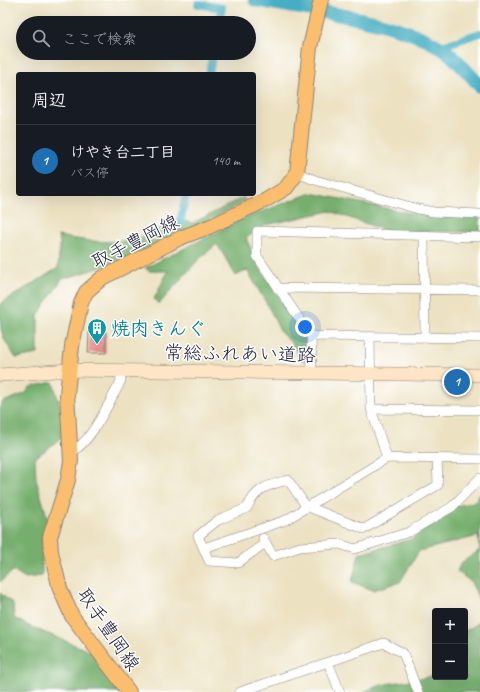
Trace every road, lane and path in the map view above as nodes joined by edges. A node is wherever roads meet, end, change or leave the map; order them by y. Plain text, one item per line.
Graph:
1 (319, 9) edge
2 (297, 173) junction
3 (480, 214) edge
4 (424, 236) junction
5 (480, 237) edge
6 (277, 288) junction
7 (424, 290) junction
8 (480, 290) edge
9 (312, 336) junction
10 (370, 337) junction
11 (425, 338) junction
12 (480, 338) edge
13 (69, 370) junction
14 (120, 370) junction
15 (312, 372) junction
16 (370, 373) junction
17 (0, 374) edge
18 (480, 375) edge
19 (371, 409) junction
20 (480, 410) edge
21 (71, 453) junction
22 (387, 458) junction
23 (437, 458) junction
24 (480, 459) edge
25 (480, 478) edge
26 (306, 506) junction
27 (261, 529) junction
28 (265, 543) junction
29 (204, 548) junction
30 (328, 662) junction
31 (129, 692) edge
32 (240, 692) edge
33 (340, 692) edge
34 (418, 692) edge

1 - 2 main road
2 - 3 street
2 - 13 main road, 取手豊岡線
4 - 5 street
4 - 6 street
4 - 7 street
6 - 7 street
6 - 9 street
7 - 8 street
7 - 11 street
9 - 10 street
9 - 15 street
10 - 11 street
10 - 16 street
11 - 12 street
13 - 14 street, 常総ふれあい道路
13 - 17 street, 常総ふれあい道路
13 - 21 main road, 取手豊岡線
14 - 15 street, 常総ふれあい道路
14 - 21 street
15 - 16 street, 常総ふれあい道路
16 - 18 street, 常総ふれあい道路
16 - 19 street
19 - 20 street
19 - 22 street
21 - 31 main road, 取手豊岡線
22 - 23 street
22 - 26 street
23 - 24 street
23 - 26 street
25 - 28 street
26 - 27 street
26 - 29 street
27 - 28 street
27 - 29 street
28 - 29 street
30 - 32 street
30 - 33 street
30 - 34 street

